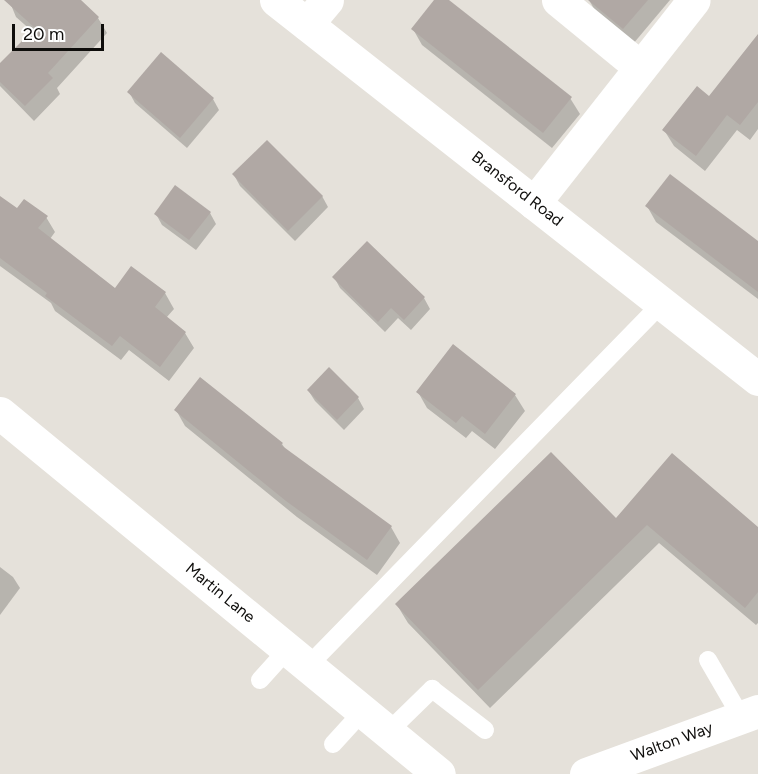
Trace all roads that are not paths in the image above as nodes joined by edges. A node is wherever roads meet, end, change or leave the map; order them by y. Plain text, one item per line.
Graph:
1 (276, 0) edge
2 (558, 0) edge
3 (694, 0) edge
4 (317, 12) edge
5 (640, 67) junction
6 (534, 203) junction
7 (662, 303) junction
8 (758, 379) edge
9 (0, 413) edge
10 (298, 658) junction
11 (708, 660) dead end
12 (260, 680) dead end
13 (363, 711) junction
14 (749, 714) edge
15 (485, 730) dead end
16 (388, 732) junction
17 (333, 744) dead end
18 (439, 774) edge
19 (586, 774) edge

1 - 4 street, Bransford Road
2 - 5 street
3 - 5 street
4 - 6 street, Bransford Road
5 - 6 street
6 - 7 street, Bransford Road
7 - 8 street, Bransford Road
7 - 10 lane
9 - 10 street, Martin Lane
10 - 12 lane
10 - 13 street, Martin Lane
11 - 14 lane
13 - 16 street, Martin Lane
13 - 17 lane
14 - 19 street, Walton Way
15 - 16 lane
16 - 18 street, Martin Lane

